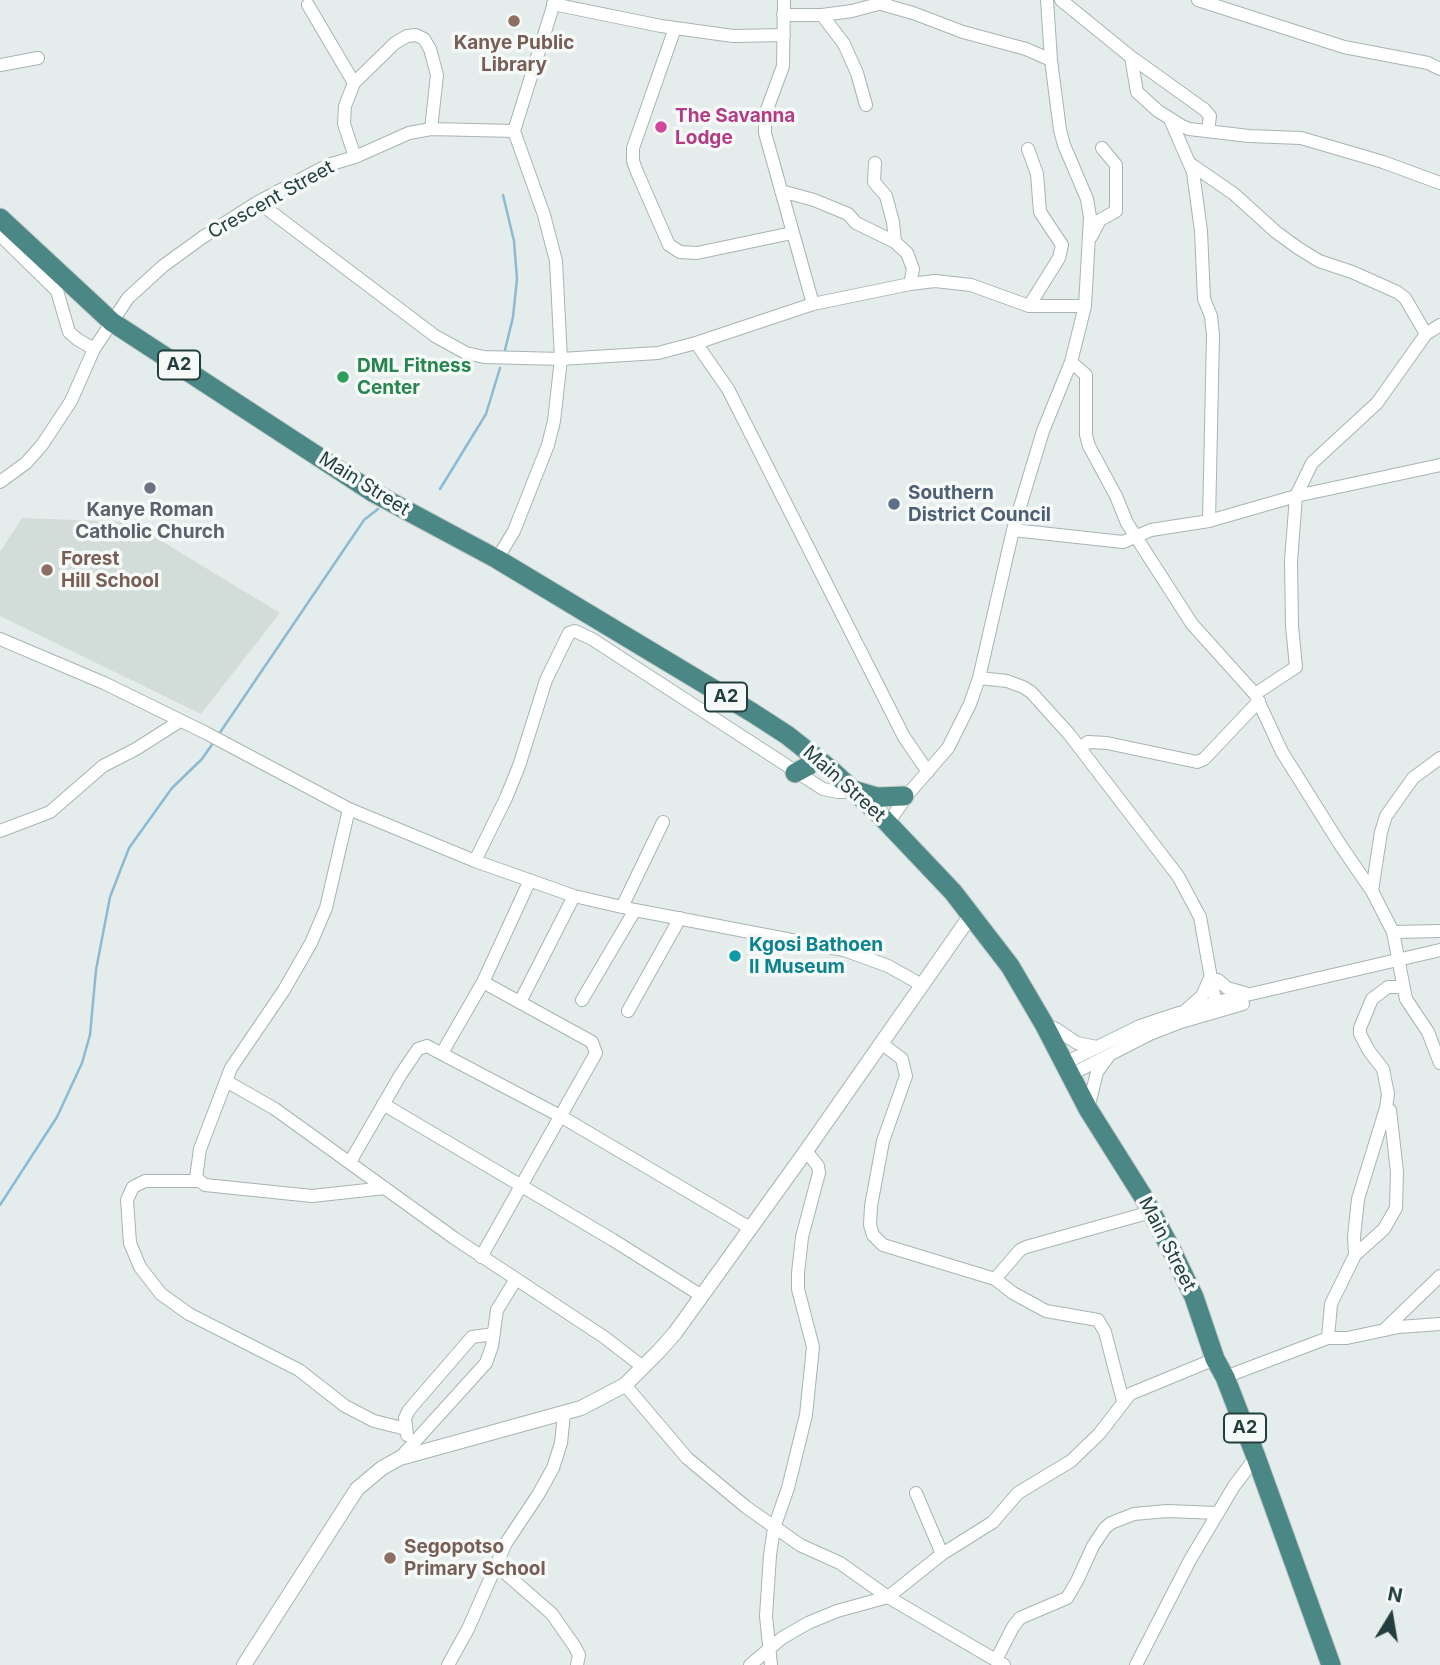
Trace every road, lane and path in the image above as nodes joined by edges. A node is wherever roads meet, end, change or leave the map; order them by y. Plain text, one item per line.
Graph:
1 (784, 0) edge
2 (1047, 0) edge
3 (1061, 0) edge
4 (1198, 0) edge
5 (554, 2) edge
6 (885, 2) edge
7 (1217, 3) edge
8 (308, 5) dead end
9 (783, 15) junction
10 (822, 15) junction
11 (676, 28) junction
12 (784, 35) junction
13 (1130, 57) junction
14 (38, 58) dead end
15 (1051, 60) junction
16 (0, 65) edge
17 (1440, 69) edge
18 (354, 83) junction
19 (866, 105) dead end
20 (1170, 119) junction
21 (432, 129) junction
22 (514, 131) junction
23 (1208, 131) junction
24 (1102, 148) dead end
25 (1028, 149) dead end
26 (355, 156) junction
27 (875, 163) dead end
28 (1192, 165) junction
29 (1440, 183) edge
30 (781, 191) junction
31 (258, 202) junction
32 (0, 218) edge
33 (792, 233) junction
34 (0, 235) edge
35 (1090, 241) junction
36 (895, 242) junction
37 (910, 284) junction
38 (813, 304) junction
39 (1029, 306) junction
40 (1085, 306) junction
41 (112, 322) junction
42 (1440, 325) edge
43 (1426, 334) junction
44 (696, 344) junction
45 (94, 349) junction
46 (561, 359) junction
47 (1071, 362) junction
48 (1440, 465) edge
49 (0, 482) edge
50 (1296, 496) junction
51 (1209, 521) junction
52 (1013, 530) junction
53 (1135, 536) junction
54 (497, 559) junction
55 (0, 639) edge
56 (979, 678) junction
57 (1257, 698) junction
58 (180, 721) junction
59 (1080, 748) junction
60 (813, 755) junction
61 (1440, 758) edge
62 (928, 772) junction
63 (795, 773) junction
64 (851, 788) junction
65 (906, 796) junction
66 (349, 809) junction
67 (883, 819) junction
68 (663, 822) dead end
69 (0, 831) edge
70 (908, 845) junction
71 (475, 861) junction
72 (530, 880) junction
73 (1372, 891) junction
74 (574, 896) junction
75 (622, 907) junction
76 (635, 910) junction
77 (971, 915) junction
78 (680, 918) junction
79 (1440, 930) edge
80 (1393, 932) junction
81 (1440, 950) edge
82 (1399, 960) junction
83 (1361, 969) junction
84 (1214, 979) junction
85 (483, 982) junction
86 (922, 985) junction
87 (1404, 987) junction
88 (1258, 993) junction
89 (582, 1000) dead end
90 (520, 1002) junction
91 (1221, 1005) junction
92 (628, 1012) dead end
93 (1184, 1012) junction
94 (1044, 1024) junction
95 (881, 1043) junction
96 (1098, 1047) junction
97 (442, 1053) junction
98 (1110, 1054) junction
99 (1440, 1063) edge
100 (1067, 1069) junction
101 (226, 1081) junction
102 (383, 1104) junction
103 (1386, 1108) junction
104 (1088, 1109) junction
105 (562, 1117) junction
106 (806, 1152) junction
107 (350, 1162) junction
108 (197, 1181) junction
109 (522, 1186) junction
110 (386, 1188) junction
111 (1151, 1212) junction
112 (750, 1228) junction
113 (1355, 1255) junction
114 (481, 1257) junction
115 (1440, 1276) edge
116 (516, 1279) junction
117 (995, 1279) junction
118 (702, 1296) junction
119 (1440, 1324) edge
120 (1385, 1330) junction
121 (494, 1334) junction
122 (1328, 1338) junction
123 (1215, 1359) junction
124 (643, 1367) junction
125 (1225, 1377) junction
126 (625, 1385) junction
127 (1123, 1401) junction
128 (564, 1414) junction
129 (406, 1429) junction
130 (411, 1446) junction
131 (1256, 1457) junction
132 (400, 1458) junction
133 (916, 1493) dead end
134 (1218, 1513) junction
135 (774, 1528) junction
136 (942, 1554) junction
137 (496, 1565) junction
138 (888, 1597) junction
139 (768, 1651) junction
140 (1000, 1662) edge
141 (244, 1665) edge
142 (448, 1665) edge
143 (576, 1665) edge
144 (750, 1665) edge
145 (771, 1665) edge
146 (1136, 1665) edge
147 (1331, 1665) edge

1 - 9 street
2 - 15 street
3 - 13 street
4 - 7 street
5 - 11 street
5 - 22 street
6 - 10 street
6 - 15 street
7 - 17 street
8 - 18 street
9 - 10 street
9 - 12 street
10 - 19 street
11 - 12 street
11 - 33 street
12 - 30 street
13 - 20 street
13 - 23 street
14 - 16 street
15 - 35 street
18 - 21 street
18 - 26 street
20 - 23 street
20 - 28 street
21 - 22 street, Crescent Street
21 - 26 street, Crescent Street
22 - 46 street
23 - 29 street
24 - 35 street
25 - 39 street
26 - 31 street, Crescent Street
27 - 36 street
28 - 43 street
28 - 51 street
30 - 33 street
30 - 36 street
31 - 41 street, Crescent Street
31 - 46 street
32 - 41 highway, Main Street / A2
33 - 38 street
34 - 45 street
35 - 40 street
36 - 37 street
37 - 38 street
37 - 39 street
38 - 44 street
39 - 40 street
40 - 47 street
41 - 45 street, Crescent Street
41 - 54 highway, Main Street / A2
42 - 43 street
43 - 50 street
44 - 46 street
44 - 62 street
45 - 49 street, Crescent Street
46 - 54 street
47 - 52 street
47 - 53 street
48 - 50 street
50 - 51 street
50 - 57 street
51 - 53 street
52 - 53 street
52 - 56 street
53 - 57 street
54 - 60 highway, Main Street / A2
55 - 58 street
56 - 59 street
56 - 62 street
57 - 59 street
57 - 73 street
58 - 66 street
58 - 69 street
59 - 84 street
60 - 63 highway
60 - 64 highway, Main Street / A2
61 - 73 street
62 - 65 street
63 - 64 street
63 - 71 street
64 - 65 highway
64 - 67 highway, Main Street / A2
65 - 67 street
65 - 70 highway
66 - 71 street
66 - 101 street
67 - 70 highway, Main Street / A2
68 - 75 street
70 - 77 highway, Main Street / A2
71 - 72 street
72 - 74 street
72 - 85 street
73 - 80 street
74 - 75 street
74 - 90 street
75 - 76 street
76 - 78 street
76 - 89 street
77 - 86 street
77 - 94 highway, Main Street / A2
78 - 86 street
78 - 92 street
79 - 80 street
80 - 82 street
81 - 82 street
82 - 83 street
82 - 87 street
83 - 88 street
83 - 91 street
84 - 88 street
84 - 91 street
84 - 93 street
85 - 90 street
85 - 97 street
86 - 95 street
87 - 99 street
87 - 103 street
88 - 91 street
90 - 105 street
91 - 93 street
91 - 98 street
93 - 96 street
94 - 96 street
94 - 100 highway, Main Street / A2
95 - 106 street
95 - 117 street
96 - 100 street
97 - 102 street
97 - 105 street
98 - 100 street
98 - 104 street
100 - 104 highway, Main Street / A2
101 - 107 street
101 - 108 street
102 - 107 street
102 - 109 street
103 - 113 street
103 - 113 street
104 - 111 highway, Main Street / A2
105 - 109 street
105 - 112 street
106 - 112 street
106 - 135 street
107 - 110 street
108 - 110 street
108 - 129 street
109 - 114 street
109 - 118 street
110 - 114 street
111 - 117 street
111 - 123 highway, Main Street / A2
112 - 118 street
113 - 122 street
114 - 116 street
115 - 120 street
116 - 121 street
116 - 124 street
117 - 127 street
118 - 124 street
119 - 120 street
120 - 122 street
121 - 129 street
121 - 130 street
122 - 125 street
123 - 125 highway, Main Street / A2
123 - 127 street
124 - 126 street
125 - 131 highway, Main Street / A2
126 - 128 street
126 - 135 street
127 - 136 street
128 - 132 street
128 - 137 street
129 - 130 street
130 - 132 street
131 - 134 street
131 - 147 highway, Main Street / A2
132 - 141 street
133 - 136 street
134 - 140 street
134 - 146 street
135 - 138 street
135 - 139 street
136 - 138 street
137 - 142 street
137 - 143 street
138 - 139 street
138 - 140 street
139 - 144 street
139 - 145 street

